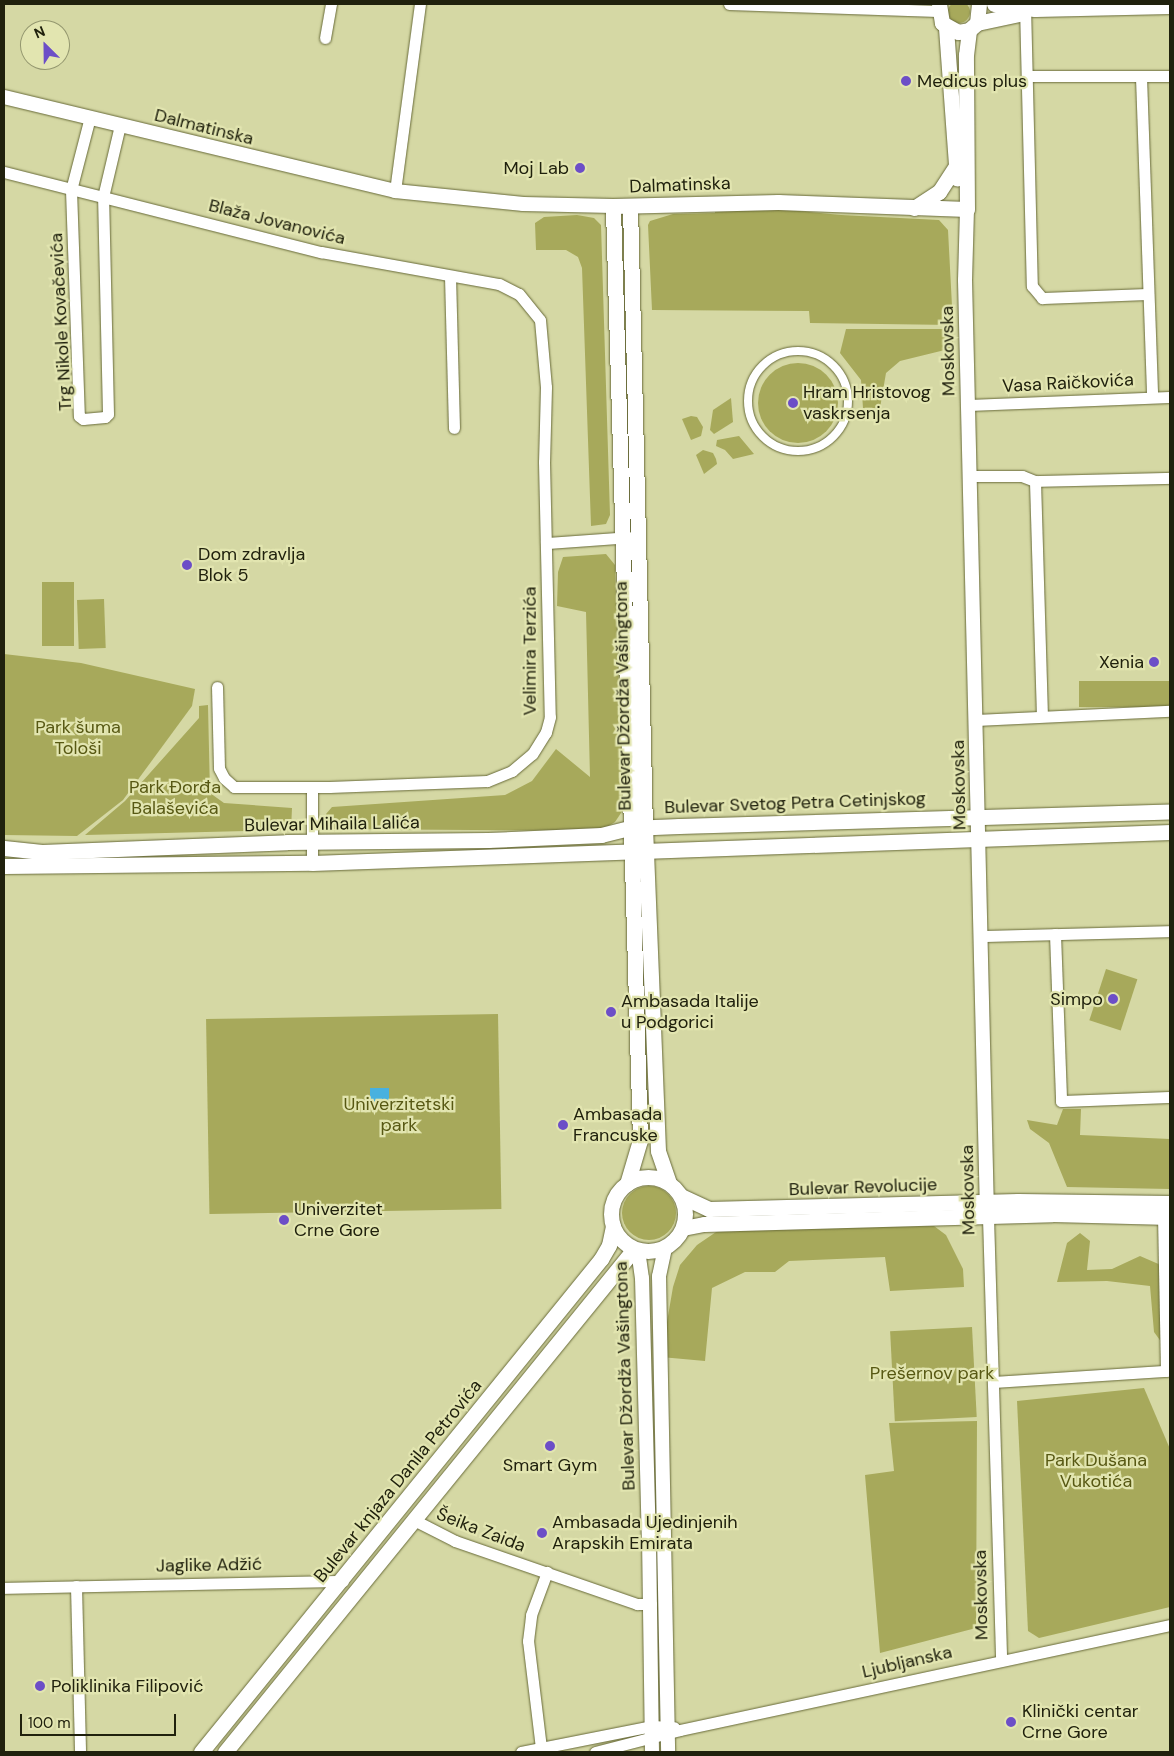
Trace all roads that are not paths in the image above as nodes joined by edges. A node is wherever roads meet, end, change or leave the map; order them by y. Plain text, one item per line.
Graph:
1 (331, 4) edge
2 (420, 4) edge
3 (729, 4) edge
4 (979, 4) edge
5 (994, 4) edge
6 (1170, 6) edge
7 (938, 7) edge
8 (1036, 8) edge
9 (973, 26) junction
10 (946, 28) junction
11 (325, 38) dead end
12 (1029, 76) junction
13 (1170, 76) edge
14 (1141, 77) junction
15 (4, 96) edge
16 (90, 117) junction
17 (120, 125) junction
18 (956, 166) junction
19 (4, 172) edge
20 (71, 190) junction
21 (395, 191) junction
22 (103, 197) junction
23 (613, 206) junction
24 (630, 206) junction
25 (910, 209) junction
26 (962, 209) junction
27 (450, 276) junction
28 (1148, 294) junction
29 (535, 312) joint
30 (1152, 397) junction
31 (1170, 397) edge
32 (968, 405) junction
33 (751, 420) joint
34 (454, 428) dead end
35 (971, 476) junction
36 (1170, 478) edge
37 (1035, 481) junction
38 (638, 537) junction
39 (620, 538) junction
40 (546, 543) junction
41 (217, 686) dead end
42 (1170, 711) edge
43 (1042, 716) junction
44 (976, 720) junction
45 (312, 788) junction
46 (1170, 811) edge
47 (979, 816) junction
48 (637, 828) junction
49 (1170, 832) edge
50 (980, 838) junction
51 (312, 842) junction
52 (4, 848) edge
53 (638, 850) junction
54 (312, 863) junction
55 (4, 866) edge
56 (1170, 931) edge
57 (1055, 934) junction
58 (982, 936) junction
59 (1170, 1097) edge
60 (669, 1183) junction
61 (627, 1184) junction
62 (681, 1196) junction
63 (1170, 1202) edge
64 (987, 1210) junction
65 (1166, 1217) edge
66 (613, 1226) junction
67 (683, 1228) junction
68 (665, 1248) junction
69 (636, 1250) junction
70 (994, 1382) junction
71 (414, 1520) junction
72 (547, 1572) junction
73 (343, 1581) junction
74 (76, 1586) junction
75 (4, 1588) edge
76 (651, 1604) junction
77 (1170, 1625) edge
78 (1001, 1659) junction
79 (673, 1730) junction
80 (651, 1739) edge
81 (541, 1748) junction
82 (80, 1752) edge
83 (201, 1752) edge
84 (225, 1752) edge
85 (521, 1752) edge
86 (595, 1752) edge
87 (668, 1752) edge

1 - 11 street
2 - 21 street
3 - 7 street
4 - 9 main road, Moskovska
5 - 8 main road
6 - 8 main road
7 - 10 main road
8 - 9 main road
8 - 12 street
9 - 10 main road
9 - 26 main road, Moskovska
10 - 18 main road, Moskovska
12 - 14 street
12 - 28 street
13 - 14 street
14 - 28 street
15 - 16 street, Dalmatinska
16 - 17 street, Dalmatinska
16 - 20 street
17 - 21 street, Dalmatinska
17 - 22 street
18 - 25 main road
18 - 26 main road, Moskovska
19 - 20 street, Blaža Jovanovića
20 - 22 street, Blaža Jovanovića
20 - 22 street, Trg Nikole Kovačevića
21 - 23 street, Dalmatinska
22 - 27 street, Blaža Jovanovića
23 - 24 main road, Dalmatinska
23 - 39 main road, Bulevar Džordža Vašingtona
24 - 25 main road, Dalmatinska
24 - 38 main road, Bulevar Džordža Vašingtona
25 - 26 main road, Dalmatinska
26 - 32 street, Moskovska
27 - 29 street, Blaža Jovanovića
27 - 34 street
28 - 30 street
29 - 40 street, Velimira Terzića
30 - 31 street, Vasa Raičkovića
30 - 32 street, Vasa Raičkovića
32 - 35 street, Moskovska
33 - 33 street
35 - 37 street
35 - 44 street, Moskovska
36 - 37 street
37 - 43 street
38 - 39 street
38 - 48 main road, Bulevar Džordža Vašingtona
39 - 40 street
39 - 48 main road, Bulevar Džordža Vašingtona
40 - 45 street, Velimira Terzića
41 - 45 street, Velimira Terzića
42 - 43 street
43 - 44 street, Moskovska
44 - 47 street, Moskovska
45 - 51 street
46 - 47 main road, Bulevar Svetog Petra Cetinjskog
47 - 48 main road, Bulevar Svetog Petra Cetinjskog
47 - 50 street, Moskovska
48 - 51 main road, Bulevar Mihaila Lalića
48 - 53 main road, Bulevar Džordža Vašingtona
49 - 50 main road
50 - 53 main road
50 - 58 street, Moskovska
51 - 52 main road, Bulevar Mihaila Lalića
51 - 54 street
53 - 54 main road, Bulevar Mihaila Lalića
53 - 60 main road, Bulevar Džordža Vašingtona
53 - 61 main road, Bulevar Džordža Vašingtona
54 - 55 main road, Bulevar Mihaila Lalića
56 - 57 street
57 - 58 street
57 - 59 street
58 - 64 street, Moskovska
60 - 61 main road
60 - 62 main road
61 - 66 main road
62 - 64 main road, Bulevar Revolucije
62 - 67 main road
63 - 64 main road, Bulevar Revolucije
64 - 65 main road, Bulevar Revolucije
64 - 67 main road, Bulevar Revolucije
64 - 70 street, Moskovska
65 - 70 street
66 - 69 main road
66 - 73 main road, Bulevar knjaza Danila Petrovića
67 - 68 main road
68 - 69 main road
68 - 79 street, Bulevar Džordža Vašingtona
69 - 71 main road, Bulevar knjaza Danila Petrovića
69 - 76 street, Bulevar Džordža Vašingtona
70 - 78 street, Moskovska
71 - 72 street, Šeika Zaida
71 - 84 main road, Bulevar knjaza Danila Petrovića
72 - 76 street, Šeika Zaida
72 - 81 street
73 - 74 street, Jaglike Adžić
73 - 83 main road, Bulevar knjaza Danila Petrovića
74 - 75 street, Jaglike Adžić
74 - 82 street
76 - 80 street, Bulevar Džordža Vašingtona
77 - 78 street, Ljubljanska
78 - 79 street, Ljubljanska
79 - 80 street, Ljubljanska
79 - 87 street, Bulevar Džordža Vašingtona
80 - 81 street
80 - 86 street
81 - 85 street

